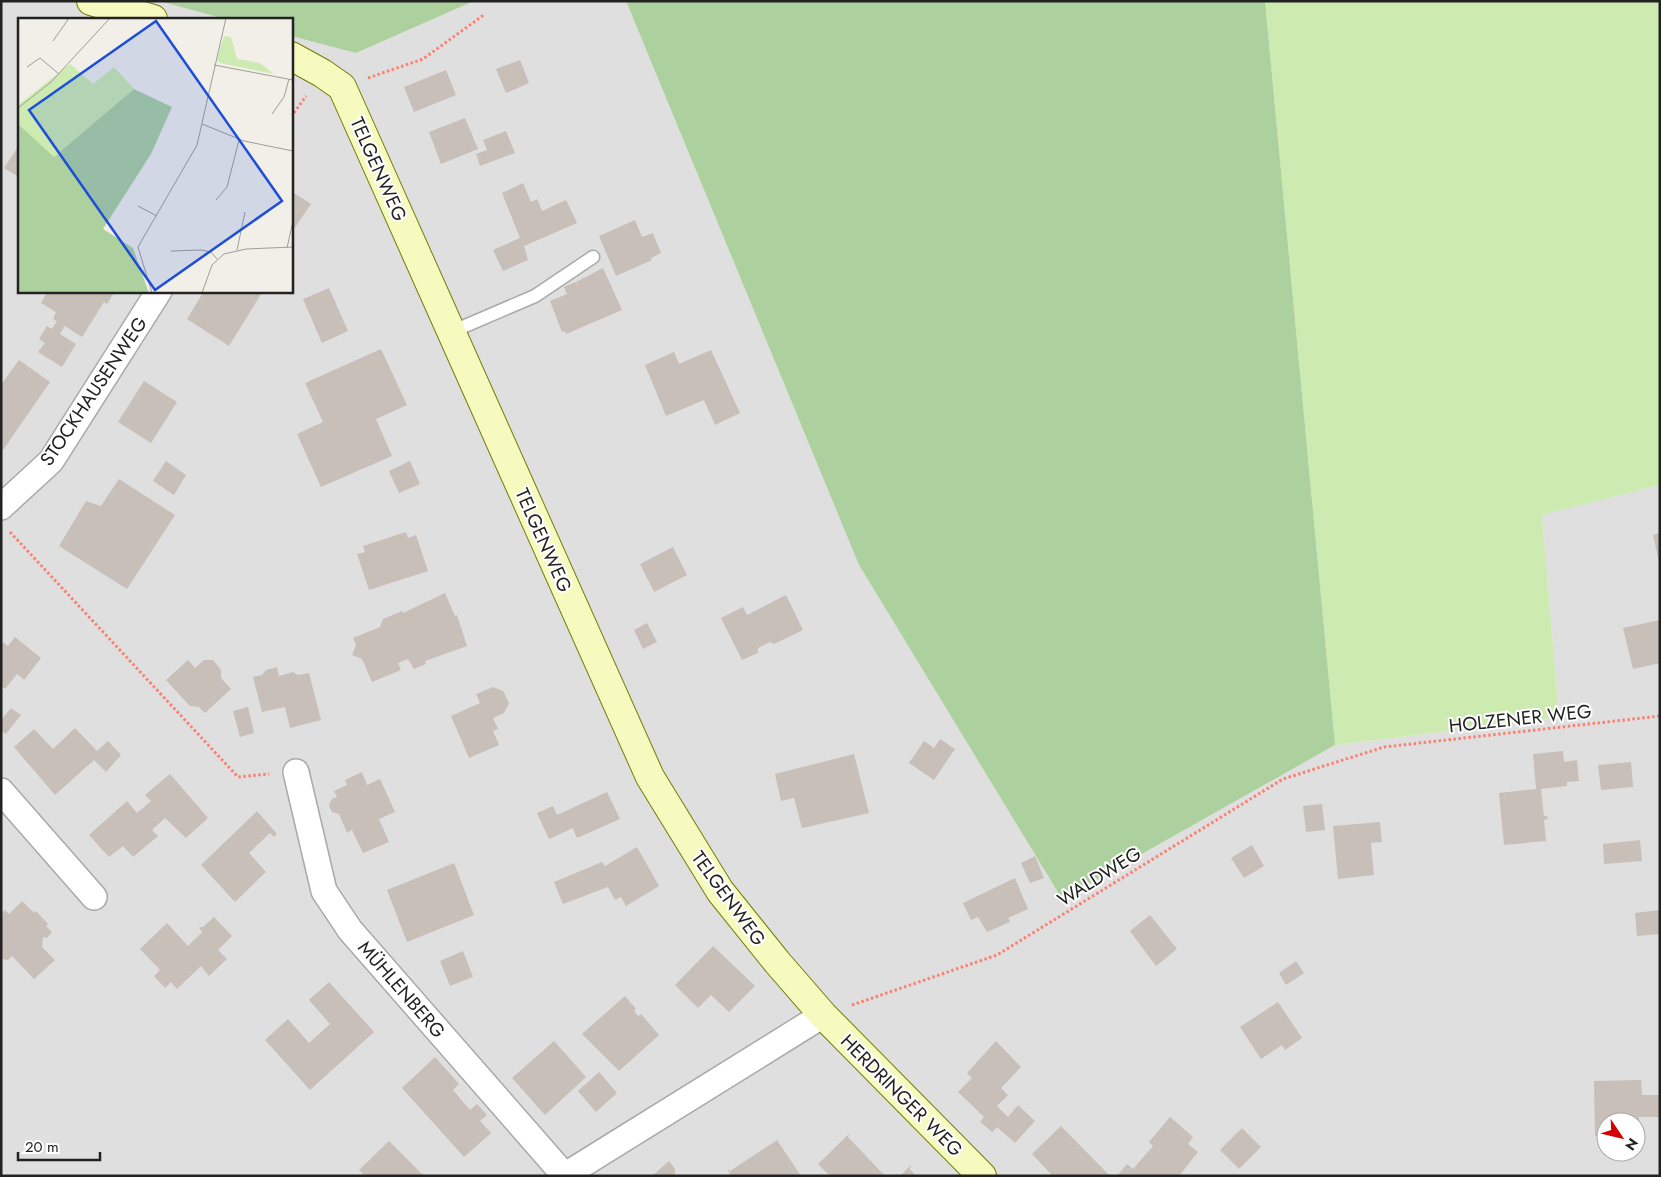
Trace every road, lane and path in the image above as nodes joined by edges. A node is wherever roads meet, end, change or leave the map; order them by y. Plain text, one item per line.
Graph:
1 (91, 1) edge
2 (485, 14) dead end
3 (150, 18) edge
4 (292, 57) edge
5 (342, 87) junction
6 (593, 257) dead end
7 (158, 292) edge
8 (451, 332) junction
9 (5, 518) edge
10 (1660, 716) edge
11 (1384, 747) joint
12 (296, 772) joint
13 (1, 791) edge
14 (94, 897) dead end
15 (823, 1015) junction
16 (565, 1176) edge
17 (982, 1176) edge

1 - 3 main road
2 - 5 path
4 - 5 main road
5 - 8 main road, TELGENWEG
6 - 8 lane
7 - 9 street, STOCKHAUSENWEG
8 - 15 main road, TELGENWEG
9 - 12 path
10 - 11 path, HOLZENER WEG
11 - 15 path, WALDWEG
12 - 16 street, MÜHLENBERG
13 - 14 street
15 - 16 street, MÜHLENBERG
15 - 17 main road, HERDRINGER WEG

